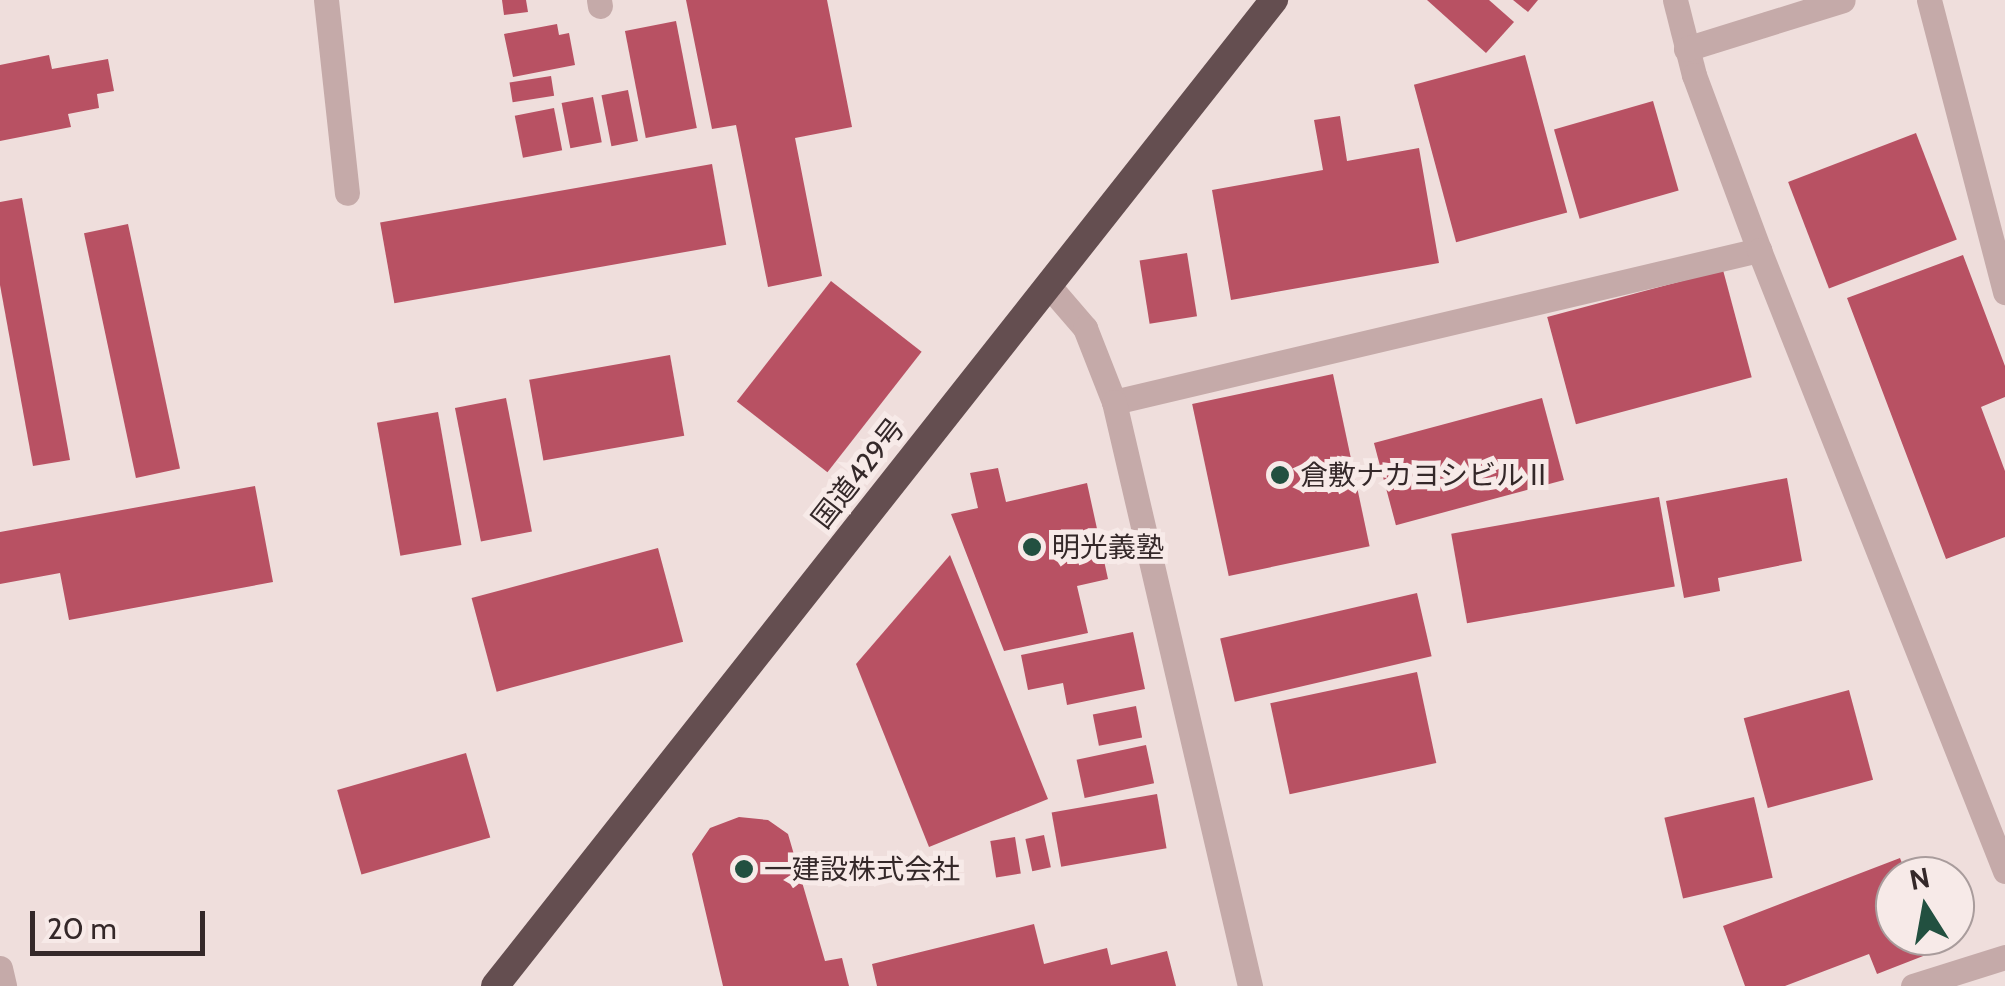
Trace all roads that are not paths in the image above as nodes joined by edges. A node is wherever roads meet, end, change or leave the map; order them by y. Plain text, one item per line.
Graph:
1 (326, 0) edge
2 (1274, 0) edge
3 (1675, 0) edge
4 (1844, 0) edge
5 (1929, 0) edge
6 (1686, 49) junction
7 (347, 193) dead end
8 (1759, 250) junction
9 (1048, 285) junction
10 (2005, 292) edge
11 (1114, 402) junction
12 (2005, 871) edge
13 (2005, 957) edge
14 (0, 968) edge
15 (4, 986) edge
16 (494, 986) edge
17 (1250, 986) edge
18 (1914, 986) edge

1 - 7 street
2 - 9 highway, 国道429号
3 - 6 street
4 - 6 street
5 - 10 street
6 - 8 street
8 - 11 street
8 - 12 street
9 - 11 street
9 - 16 highway, 国道429号
11 - 17 street
13 - 18 street
14 - 15 street

